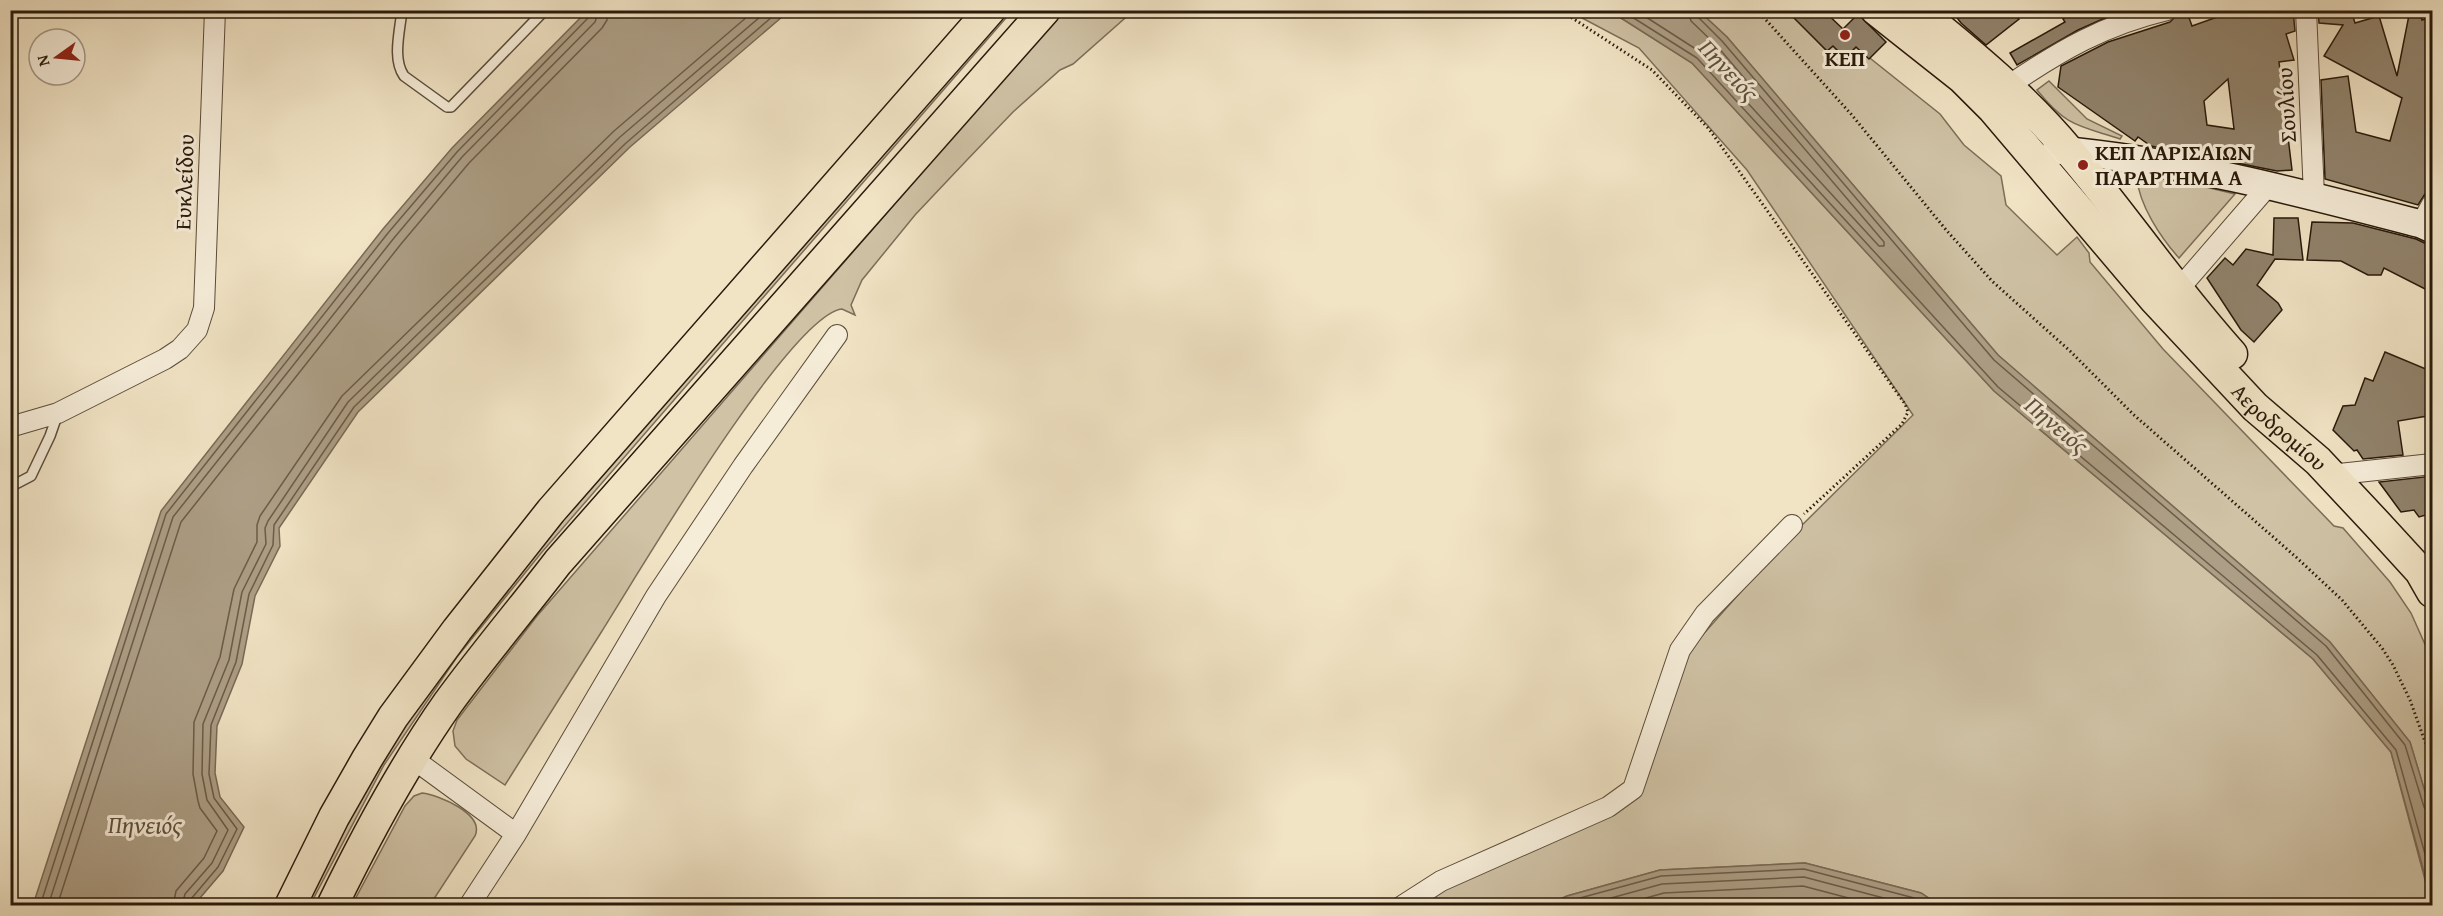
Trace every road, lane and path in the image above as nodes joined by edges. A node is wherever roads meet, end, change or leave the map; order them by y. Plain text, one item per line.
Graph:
1 (215, 10) edge
2 (402, 10) edge
3 (545, 10) edge
4 (990, 10) edge
5 (1045, 10) edge
6 (1560, 10) edge
7 (1756, 10) edge
8 (1876, 10) edge
9 (1917, 10) edge
10 (2167, 10) edge
11 (2306, 10) edge
12 (2119, 17) edge
13 (2008, 86) junction
14 (2026, 148) junction
15 (2070, 151) junction
16 (2268, 186) junction
17 (2314, 196) junction
18 (2429, 219) edge
19 (2178, 290) junction
20 (837, 335) dead end
21 (58, 413) junction
22 (10, 427) edge
23 (2433, 464) edge
24 (2324, 468) junction
25 (10, 487) edge
26 (1792, 525) joint
27 (2428, 577) edge
28 (412, 758) junction
29 (2433, 761) edge
30 (516, 834) junction
31 (290, 906) edge
32 (332, 906) edge
33 (469, 906) edge
34 (1402, 906) edge

1 - 21 street, Ευκλείδου
2 - 3 lane
4 - 31 main road
5 - 28 main road
6 - 26 path
7 - 29 path
8 - 14 main road, Αεροδρομίου
9 - 13 main road, Αεροδρομίου
10 - 12 street
11 - 17 street, Σουλίου
12 - 13 street
13 - 15 main road, Αεροδρομίου
14 - 15 main road
14 - 24 main road, Αεροδρομίου
15 - 16 main road
15 - 19 main road, Αεροδρομίου
16 - 17 main road
16 - 19 street
17 - 18 main road
19 - 24 main road, Αεροδρομίου
20 - 30 street
21 - 22 street
21 - 25 lane
23 - 24 street
24 - 27 main road
26 - 34 street
28 - 30 street
28 - 32 main road
30 - 33 street

